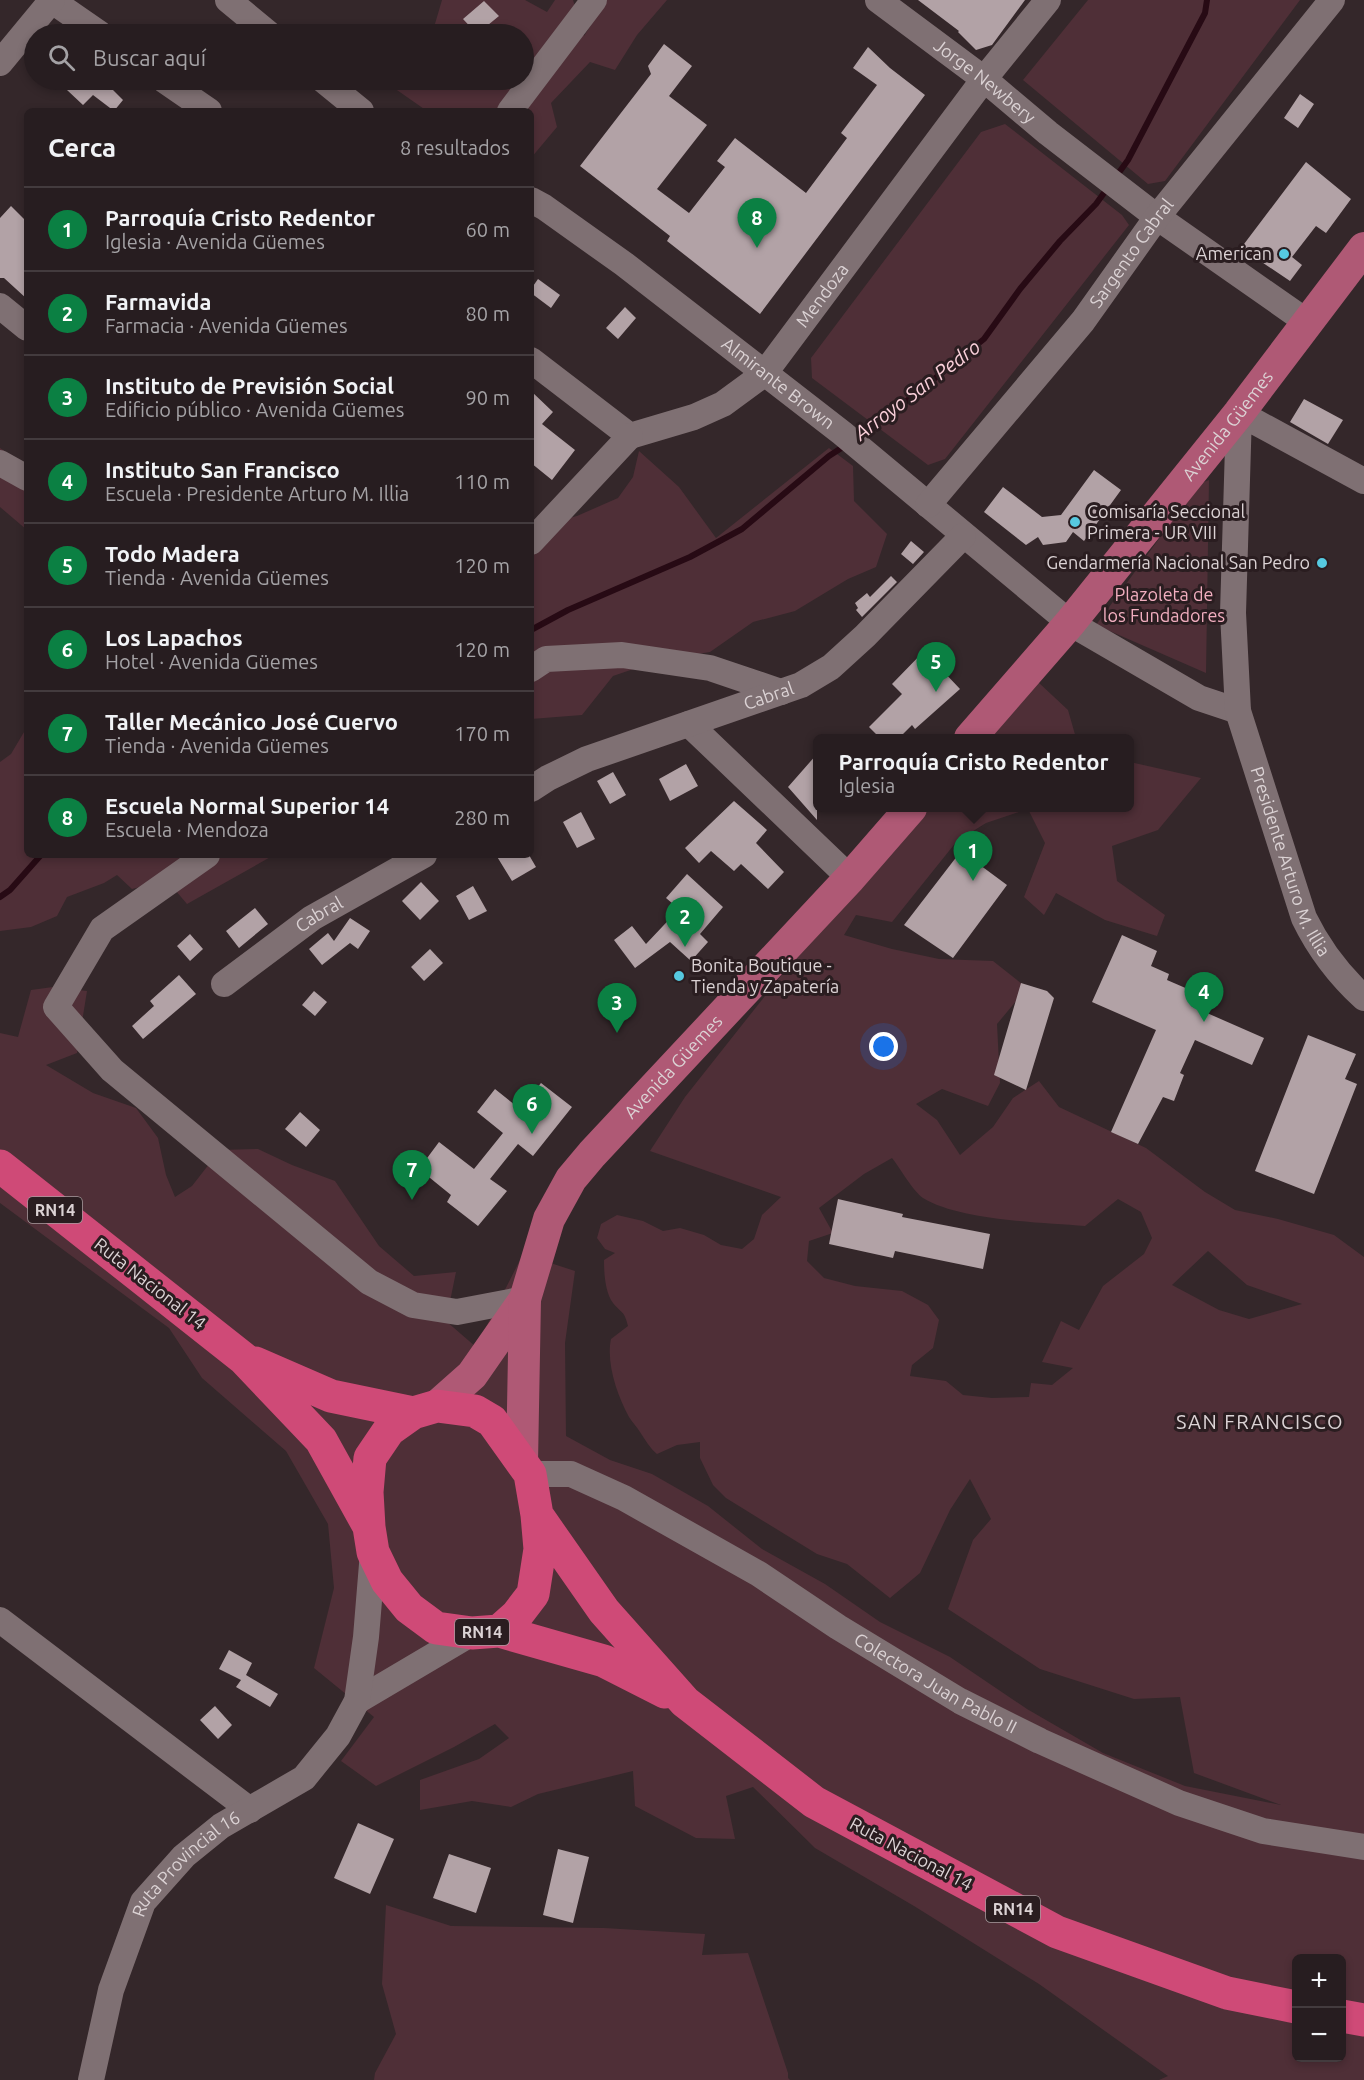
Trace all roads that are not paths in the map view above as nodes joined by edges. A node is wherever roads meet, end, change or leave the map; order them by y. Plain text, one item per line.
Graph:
1 (51, 0) edge
2 (228, 0) edge
3 (594, 0) edge
4 (878, 0) edge
5 (1048, 0) edge
6 (1332, 0) edge
7 (32, 24) edge
8 (86, 24) edge
9 (257, 24) edge
10 (24, 33) edge
11 (0, 63) edge
12 (534, 79) edge
13 (984, 79) junction
14 (179, 90) edge
15 (336, 90) edge
16 (526, 90) edge
17 (205, 108) edge
18 (358, 108) edge
19 (512, 108) edge
20 (535, 209) edge
21 (1157, 217) junction
22 (1364, 248) edge
23 (0, 306) edge
24 (1307, 322) junction
25 (24, 326) edge
26 (534, 362) edge
27 (764, 374) junction
28 (1239, 413) junction
29 (630, 436) junction
30 (0, 463) edge
31 (24, 476) edge
32 (1364, 481) edge
33 (928, 505) junction
34 (963, 536) junction
35 (534, 539) edge
36 (1070, 623) junction
37 (534, 667) edge
38 (781, 692) junction
39 (1238, 711) junction
40 (689, 724) junction
41 (973, 734) edge
42 (534, 787) edge
43 (907, 812) edge
44 (203, 858) edge
45 (419, 858) edge
46 (849, 878) junction
47 (224, 984) dead end
48 (1364, 998) edge
49 (0, 1166) edge
50 (525, 1299) junction
51 (243, 1358) junction
52 (425, 1409) junction
53 (526, 1468) junction
54 (537, 1515) junction
55 (371, 1539) junction
56 (0, 1620) edge
57 (486, 1632) junction
58 (357, 1701) junction
59 (685, 1702) junction
60 (250, 1810) junction
61 (1364, 1847) edge
62 (1292, 2006) edge
63 (1346, 2017) edge
64 (1364, 2020) edge
65 (91, 2080) edge

1 - 7 street
1 - 8 street
2 - 9 street
3 - 12 street
4 - 13 street, Jorge Newbery
5 - 13 street, Mendoza
6 - 21 street, Sargento Cabral
10 - 11 street
13 - 21 street, Jorge Newbery
13 - 27 street, Mendoza
14 - 17 street
15 - 18 street
16 - 19 street
20 - 27 street, Almirante Brown
21 - 24 street
21 - 33 street, Sargento Cabral
22 - 24 main road, Avenida Güemes
23 - 25 street
24 - 28 main road, Avenida Güemes
26 - 29 street
27 - 29 street, Mendoza
27 - 33 street, Almirante Brown
28 - 32 street
28 - 36 main road, Avenida Güemes
28 - 39 street, Presidente Arturo M. Illia
29 - 35 street
30 - 31 street
33 - 34 street, Almirante Brown
34 - 36 street, Almirante Brown
34 - 38 street, Cabral
36 - 39 street, Almirante Brown
36 - 41 main road, Avenida Güemes
37 - 38 street
38 - 40 street, Cabral
39 - 48 street, Presidente Arturo M. Illia
40 - 42 street, Cabral
40 - 46 street
43 - 46 main road, Avenida Güemes
44 - 50 street
45 - 47 street, Cabral
46 - 50 main road, Avenida Güemes
49 - 51 highway, Ruta Nacional 14 / RN14
50 - 52 main road, Avenida Güemes
50 - 53 main road, Avenida Güemes
51 - 52 highway, Ruta Nacional 14 / RN14
51 - 55 highway, Ruta Nacional 14 / RN14
52 - 53 highway, RN14
52 - 55 highway, RN14
53 - 54 highway, RN14
53 - 61 street, Colectora Juan Pablo II
54 - 57 highway, RN14
54 - 59 highway, Ruta Nacional 14 / RN14
55 - 57 highway, RN14
55 - 58 street, Ruta Provincial 16
56 - 60 street
57 - 58 street
57 - 59 highway, Ruta Nacional 14 / RN14
58 - 60 street, Ruta Provincial 16
59 - 62 highway, Ruta Nacional 14 / RN14
60 - 65 street, Ruta Provincial 16
63 - 64 highway

